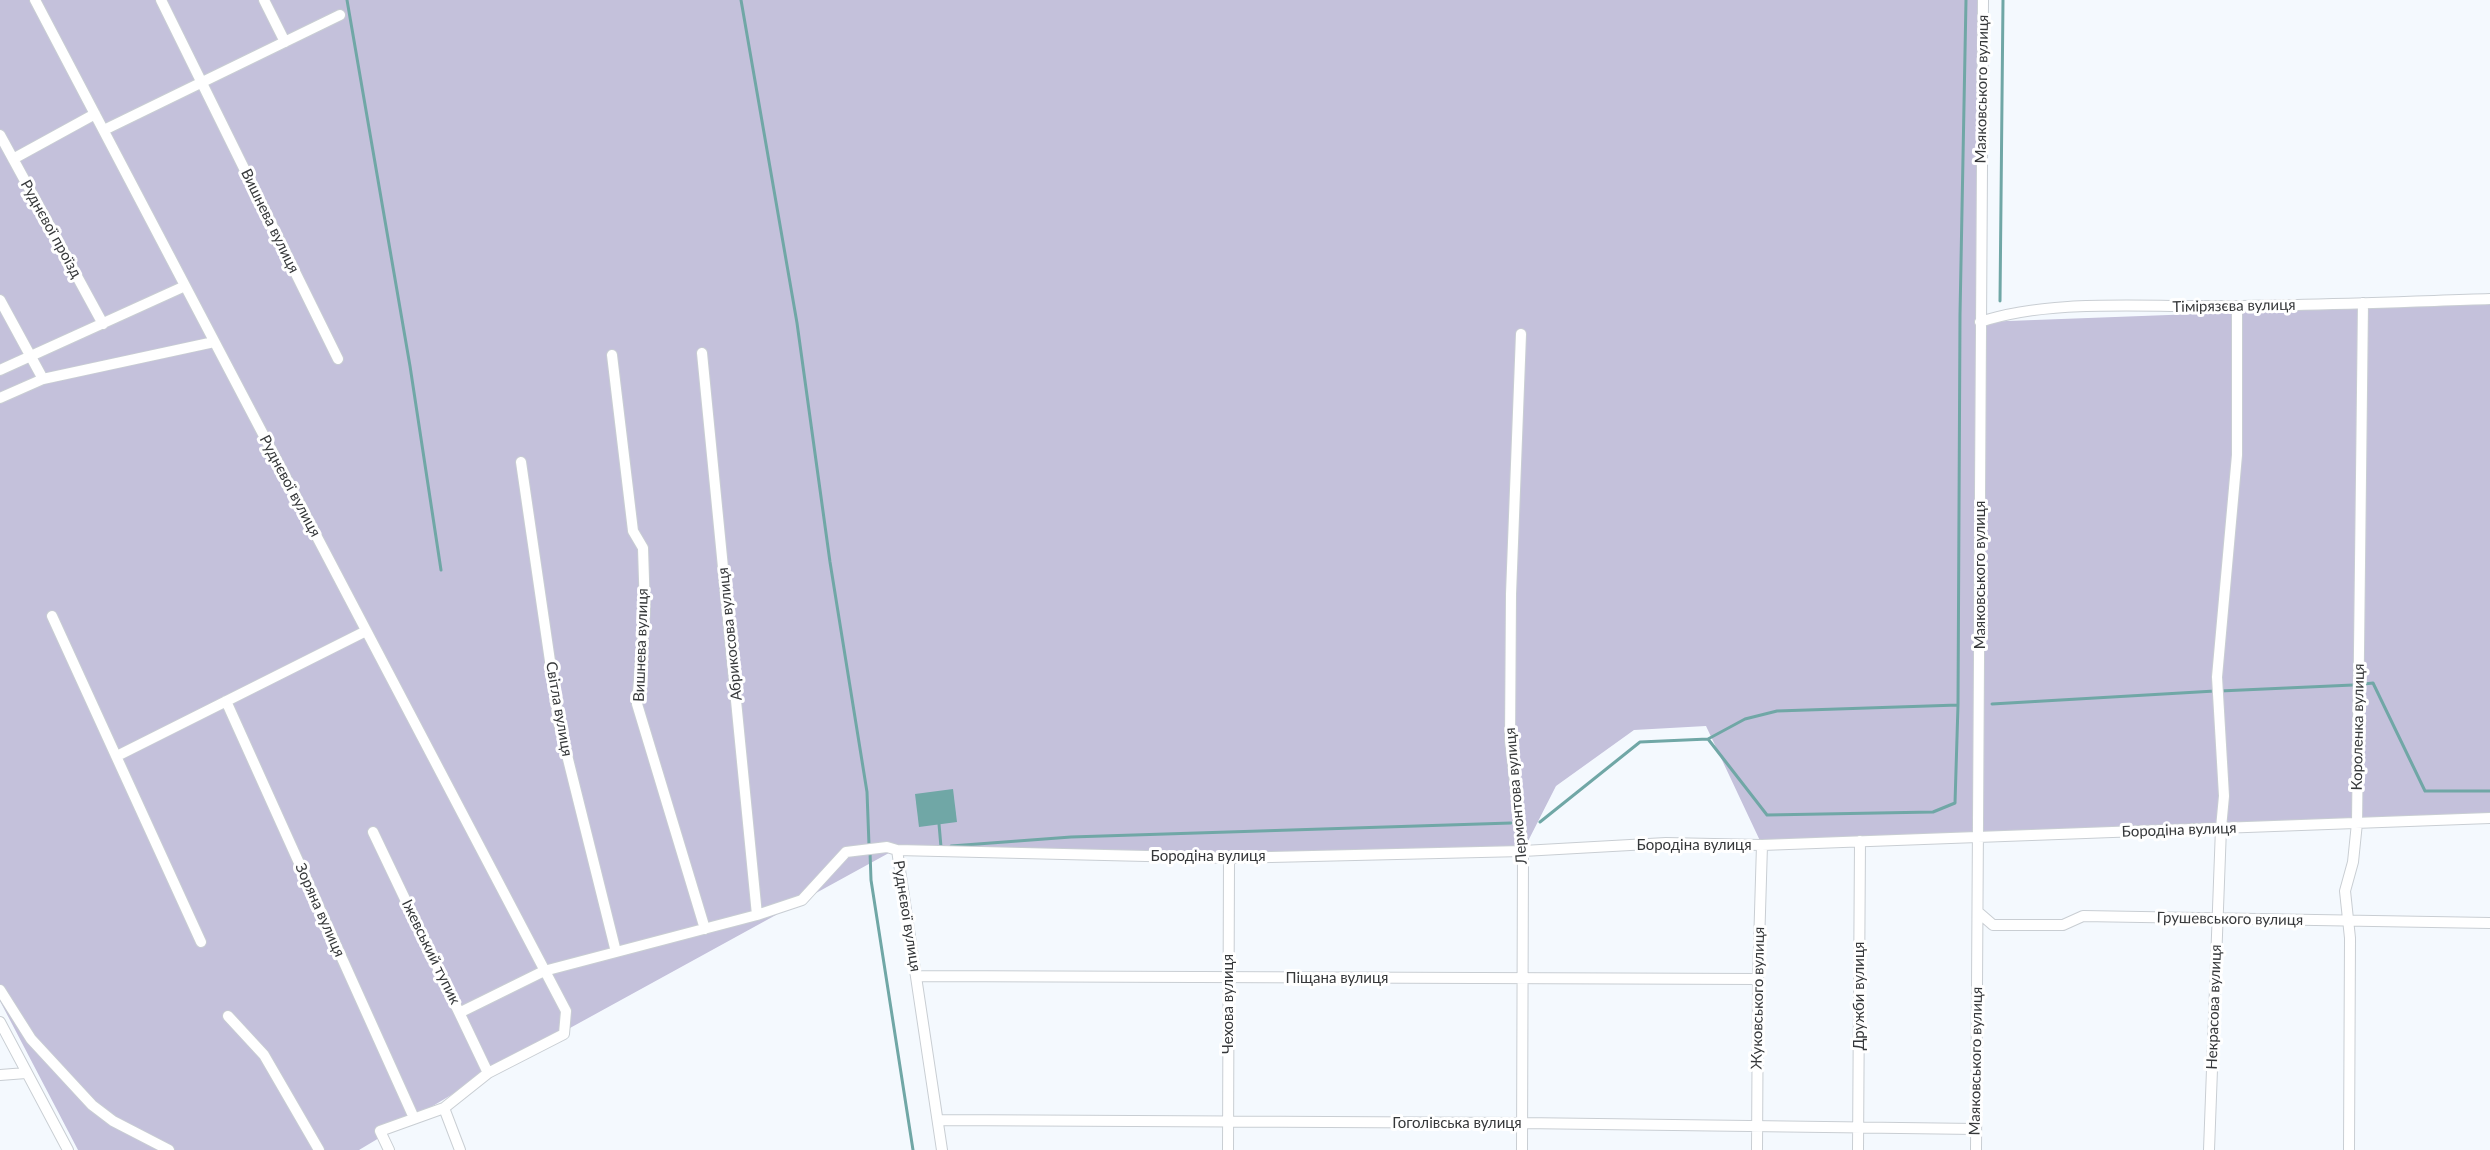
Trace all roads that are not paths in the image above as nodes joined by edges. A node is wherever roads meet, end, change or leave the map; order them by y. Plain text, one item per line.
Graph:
1 (35, 0) edge
2 (161, 0) edge
3 (264, 0) edge
4 (1983, 0) edge
5 (340, 15) dead end
6 (285, 42) junction
7 (202, 82) junction
8 (95, 114) junction
9 (104, 130) junction
10 (0, 135) edge
11 (13, 159) junction
12 (185, 286) junction
13 (2490, 299) edge
14 (0, 300) edge
15 (2363, 303) junction
16 (2236, 306) junction
17 (1980, 322) junction
18 (103, 324) junction
19 (1521, 333) dead end
20 (214, 342) junction
21 (702, 353) dead end
22 (612, 355) dead end
23 (31, 356) junction
24 (338, 359) dead end
25 (0, 370) edge
26 (43, 379) junction
27 (0, 398) edge
28 (520, 462) dead end
29 (52, 616) dead end
30 (366, 631) junction
31 (226, 701) junction
32 (117, 756) junction
33 (2490, 818) edge
34 (2357, 823) junction
35 (2221, 828) junction
36 (373, 832) dead end
37 (1979, 837) junction
38 (1860, 841) junction
39 (1762, 845) junction
40 (892, 849) junction
41 (1523, 851) junction
42 (1229, 858) junction
43 (1978, 912) junction
44 (757, 915) junction
45 (2217, 920) junction
46 (2348, 921) junction
47 (2490, 923) edge
48 (705, 929) junction
49 (201, 942) dead end
50 (616, 952) junction
51 (544, 971) junction
52 (916, 976) junction
53 (1229, 978) junction
54 (1758, 979) junction
55 (1522, 980) junction
56 (0, 990) edge
57 (461, 1012) junction
58 (228, 1016) dead end
59 (0, 1022) edge
60 (26, 1073) junction
61 (488, 1073) junction
62 (0, 1075) edge
63 (444, 1108) junction
64 (414, 1118) junction
65 (938, 1120) junction
66 (1228, 1122) junction
67 (1522, 1123) junction
68 (1757, 1126) junction
69 (1858, 1128) junction
70 (1976, 1129) junction
71 (68, 1150) edge
72 (169, 1150) edge
73 (319, 1150) edge
74 (389, 1150) edge
75 (460, 1150) edge
76 (942, 1150) edge
77 (1228, 1150) edge
78 (1522, 1150) edge
79 (1756, 1150) edge
80 (1858, 1150) edge
81 (1976, 1150) edge
82 (2209, 1150) edge
83 (2349, 1150) edge

1 - 8 street, Руднєвої вулиця
2 - 7 street, Вишнева вулиця
3 - 6 street
4 - 17 street, Маяковського вулиця
5 - 6 street
6 - 7 street
7 - 9 street
7 - 24 street, Вишнева вулиця
8 - 9 street, Руднєвої вулиця
8 - 11 street
9 - 12 street, Руднєвої вулиця
10 - 11 street, Руднєвої проїзд
11 - 18 street, Руднєвої проїзд
12 - 18 street
12 - 20 street, Руднєвої вулиця
13 - 15 street, Тімірязєва вулиця
14 - 23 street
15 - 16 street, Тімірязєва вулиця
15 - 34 street, Короленка вулиця
16 - 17 street, Тімірязєва вулиця
16 - 35 street, Некрасова вулиця
17 - 37 street, Маяковського вулиця
18 - 23 street
19 - 41 street, Лермонтова вулиця
20 - 26 street
20 - 30 street, Руднєвої вулиця
21 - 44 street, Абрикосова вулиця
22 - 48 street, Вишнева вулиця
23 - 25 street
23 - 26 street
26 - 27 street
28 - 50 street, Світла вулиця
29 - 32 street
30 - 31 street
30 - 51 street, Руднєвої вулиця
31 - 32 street
31 - 64 street, Зоряна вулиця
32 - 49 street
33 - 34 street, Бородіна вулиця
34 - 35 street, Бородіна вулиця
34 - 46 street, Короленка вулиця
35 - 37 street, Бородіна вулиця
35 - 45 street, Некрасова вулиця
36 - 57 street, Іжевський тупик
37 - 38 street, Бородіна вулиця
37 - 43 street, Маяковського вулиця
38 - 39 street, Бородіна вулиця
38 - 69 street, Дружби вулиця
39 - 41 street, Бородіна вулиця
39 - 54 street, Жуковського вулиця
40 - 42 street, Бородіна вулиця
40 - 44 street, Руднєвої вулиця
40 - 52 street, Руднєвої вулиця
41 - 42 street, Бородіна вулиця
41 - 55 street, Лермонтова вулиця
42 - 53 street, Чехова вулиця
43 - 45 street, Грушевського вулиця
43 - 70 street, Маяковського вулиця
44 - 48 street, Руднєвої вулиця
45 - 46 street, Грушевського вулиця
45 - 82 street, Некрасова вулиця
46 - 47 street, Грушевського вулиця
46 - 83 street, Короленка вулиця
48 - 50 street, Руднєвої вулиця
50 - 51 street, Руднєвої вулиця
51 - 57 street
51 - 61 street, Руднєвої вулиця
52 - 53 street, Піщана вулиця
52 - 65 street, Руднєвої вулиця
53 - 55 street, Піщана вулиця
53 - 66 street, Чехова вулиця
54 - 55 street, Піщана вулиця
54 - 68 street, Жуковського вулиця
55 - 67 street, Лермонтова вулиця
56 - 72 street
57 - 61 street, Іжевський тупик
58 - 73 street
59 - 60 street
60 - 62 street
60 - 71 street
61 - 63 street, Руднєвої вулиця
63 - 64 street, Руднєвої вулиця
63 - 75 street
64 - 74 street, Руднєвої вулиця
65 - 66 street, Гоголівська вулиця
65 - 76 street, Руднєвої вулиця
66 - 67 street, Гоголівська вулиця
66 - 77 street, Чехова вулиця
67 - 68 street, Гоголівська вулиця
67 - 78 street, Лермонтова вулиця
68 - 69 street, Гоголівська вулиця
68 - 79 street, Жуковського вулиця
69 - 70 street, Гоголівська вулиця
69 - 80 street, Дружби вулиця
70 - 81 street, Маяковського вулиця

